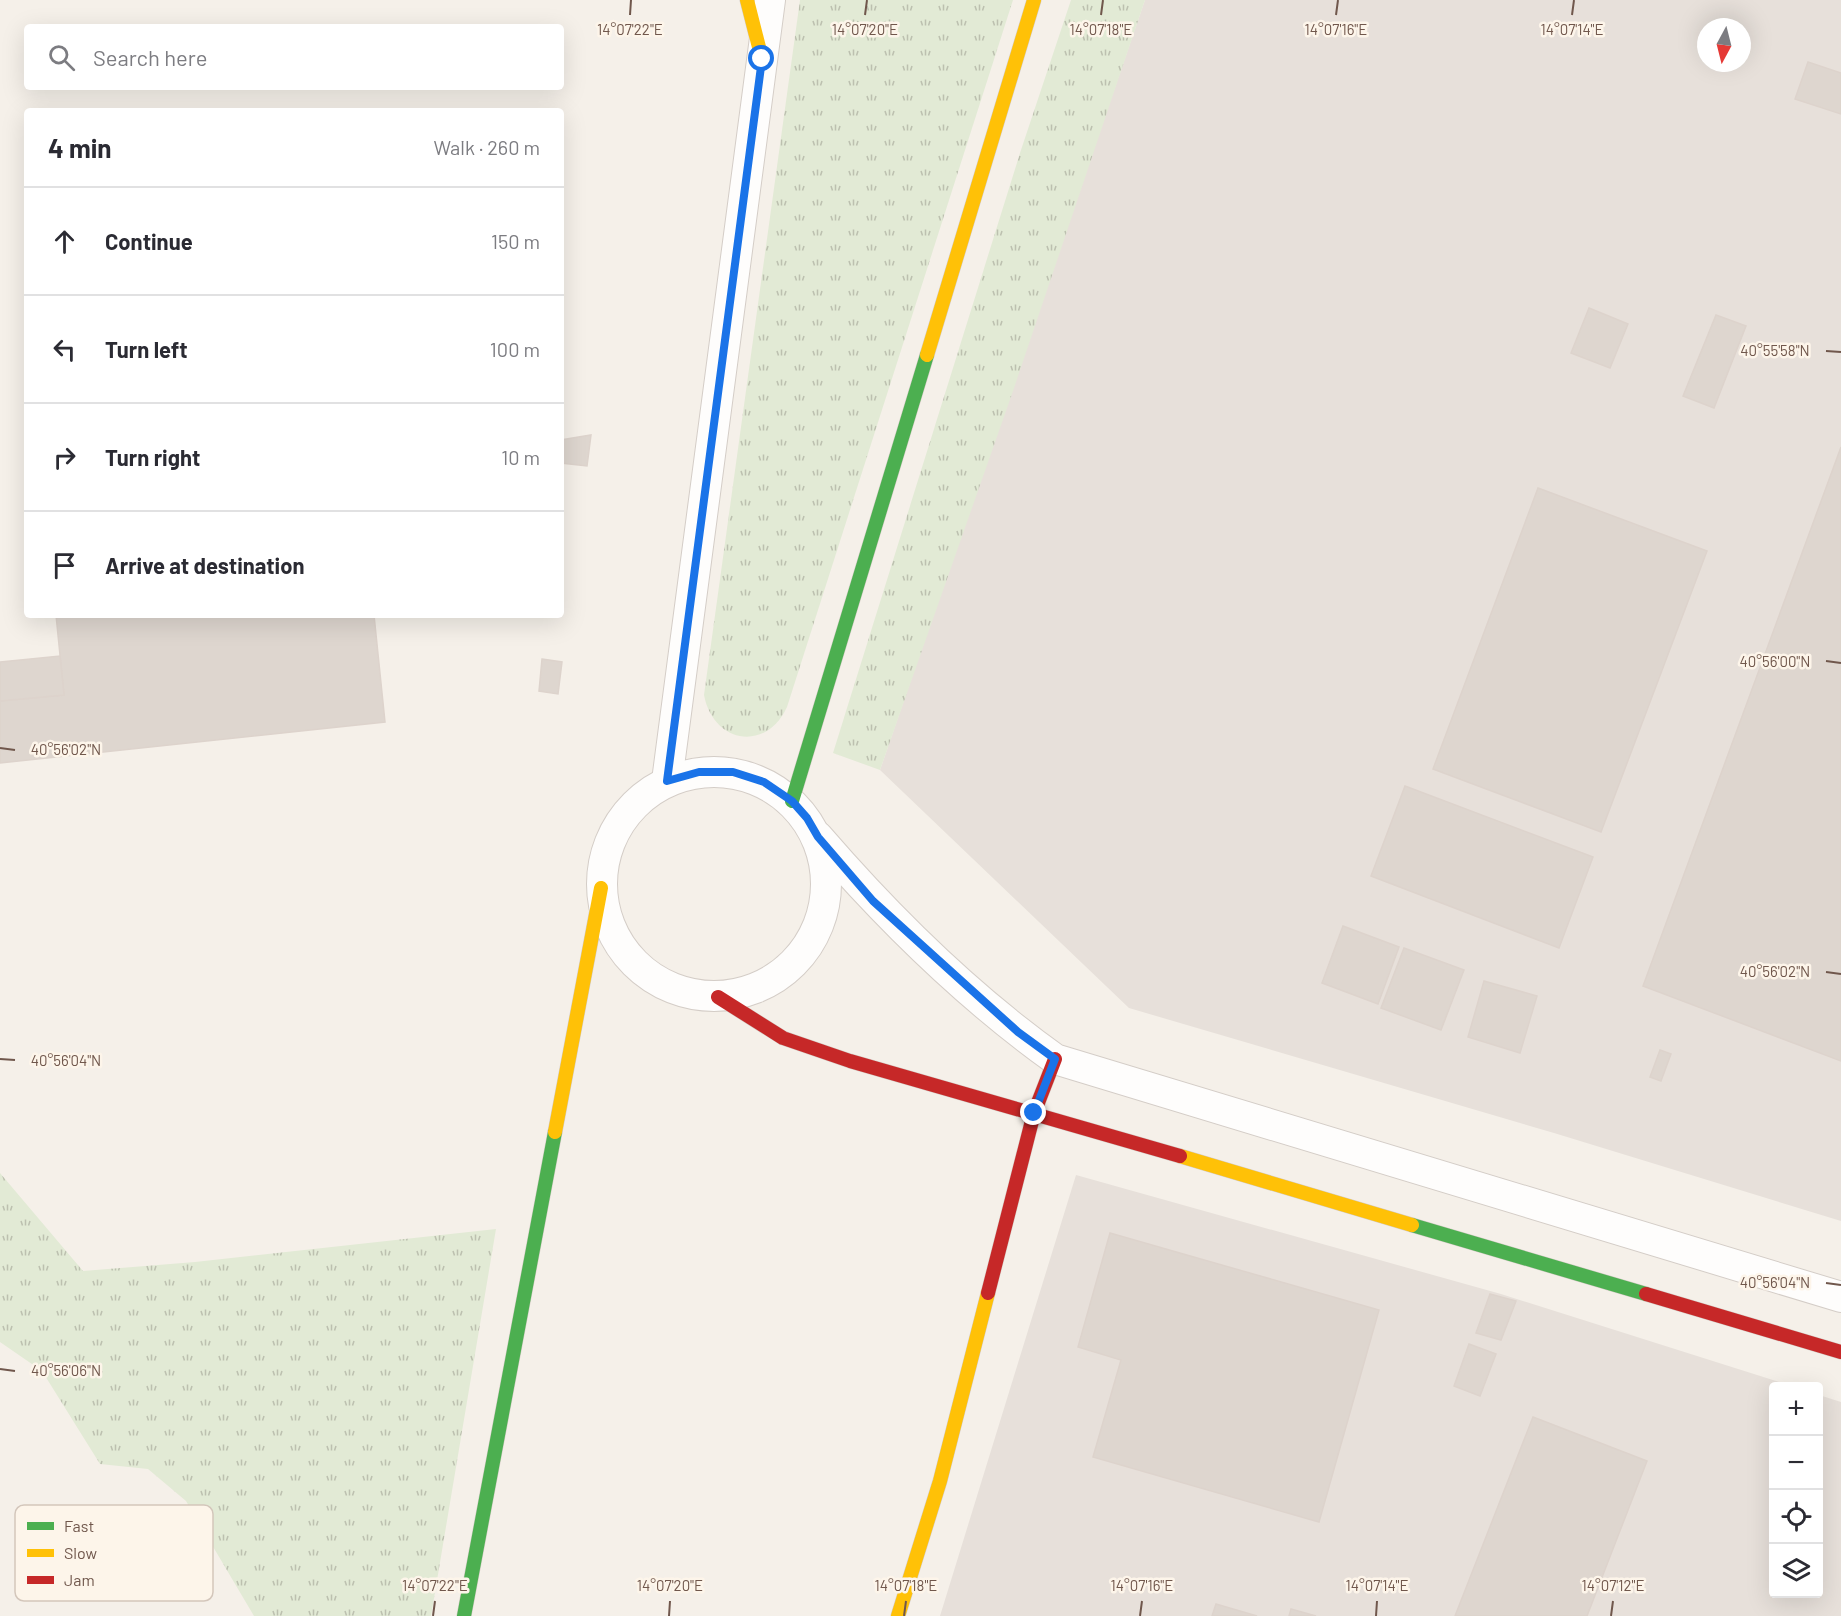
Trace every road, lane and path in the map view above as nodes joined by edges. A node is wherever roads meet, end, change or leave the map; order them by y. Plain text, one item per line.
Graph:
1 (747, 0) edge
2 (771, 0) edge
3 (1034, 0) edge
4 (762, 59) junction
5 (667, 781) junction
6 (792, 801) junction
7 (818, 837) junction
8 (601, 888) junction
9 (718, 997) junction
10 (1055, 1059) junction
11 (1034, 1113) junction
12 (1841, 1297) edge
13 (1841, 1352) edge
14 (464, 1616) edge
15 (898, 1616) edge

1 - 4 street
2 - 4 street
3 - 6 street
4 - 5 street
5 - 6 street
5 - 8 street
6 - 7 street
7 - 9 street
7 - 10 street
8 - 9 street
8 - 14 street
9 - 11 street
10 - 11 street
10 - 12 street
11 - 13 street
11 - 15 street

